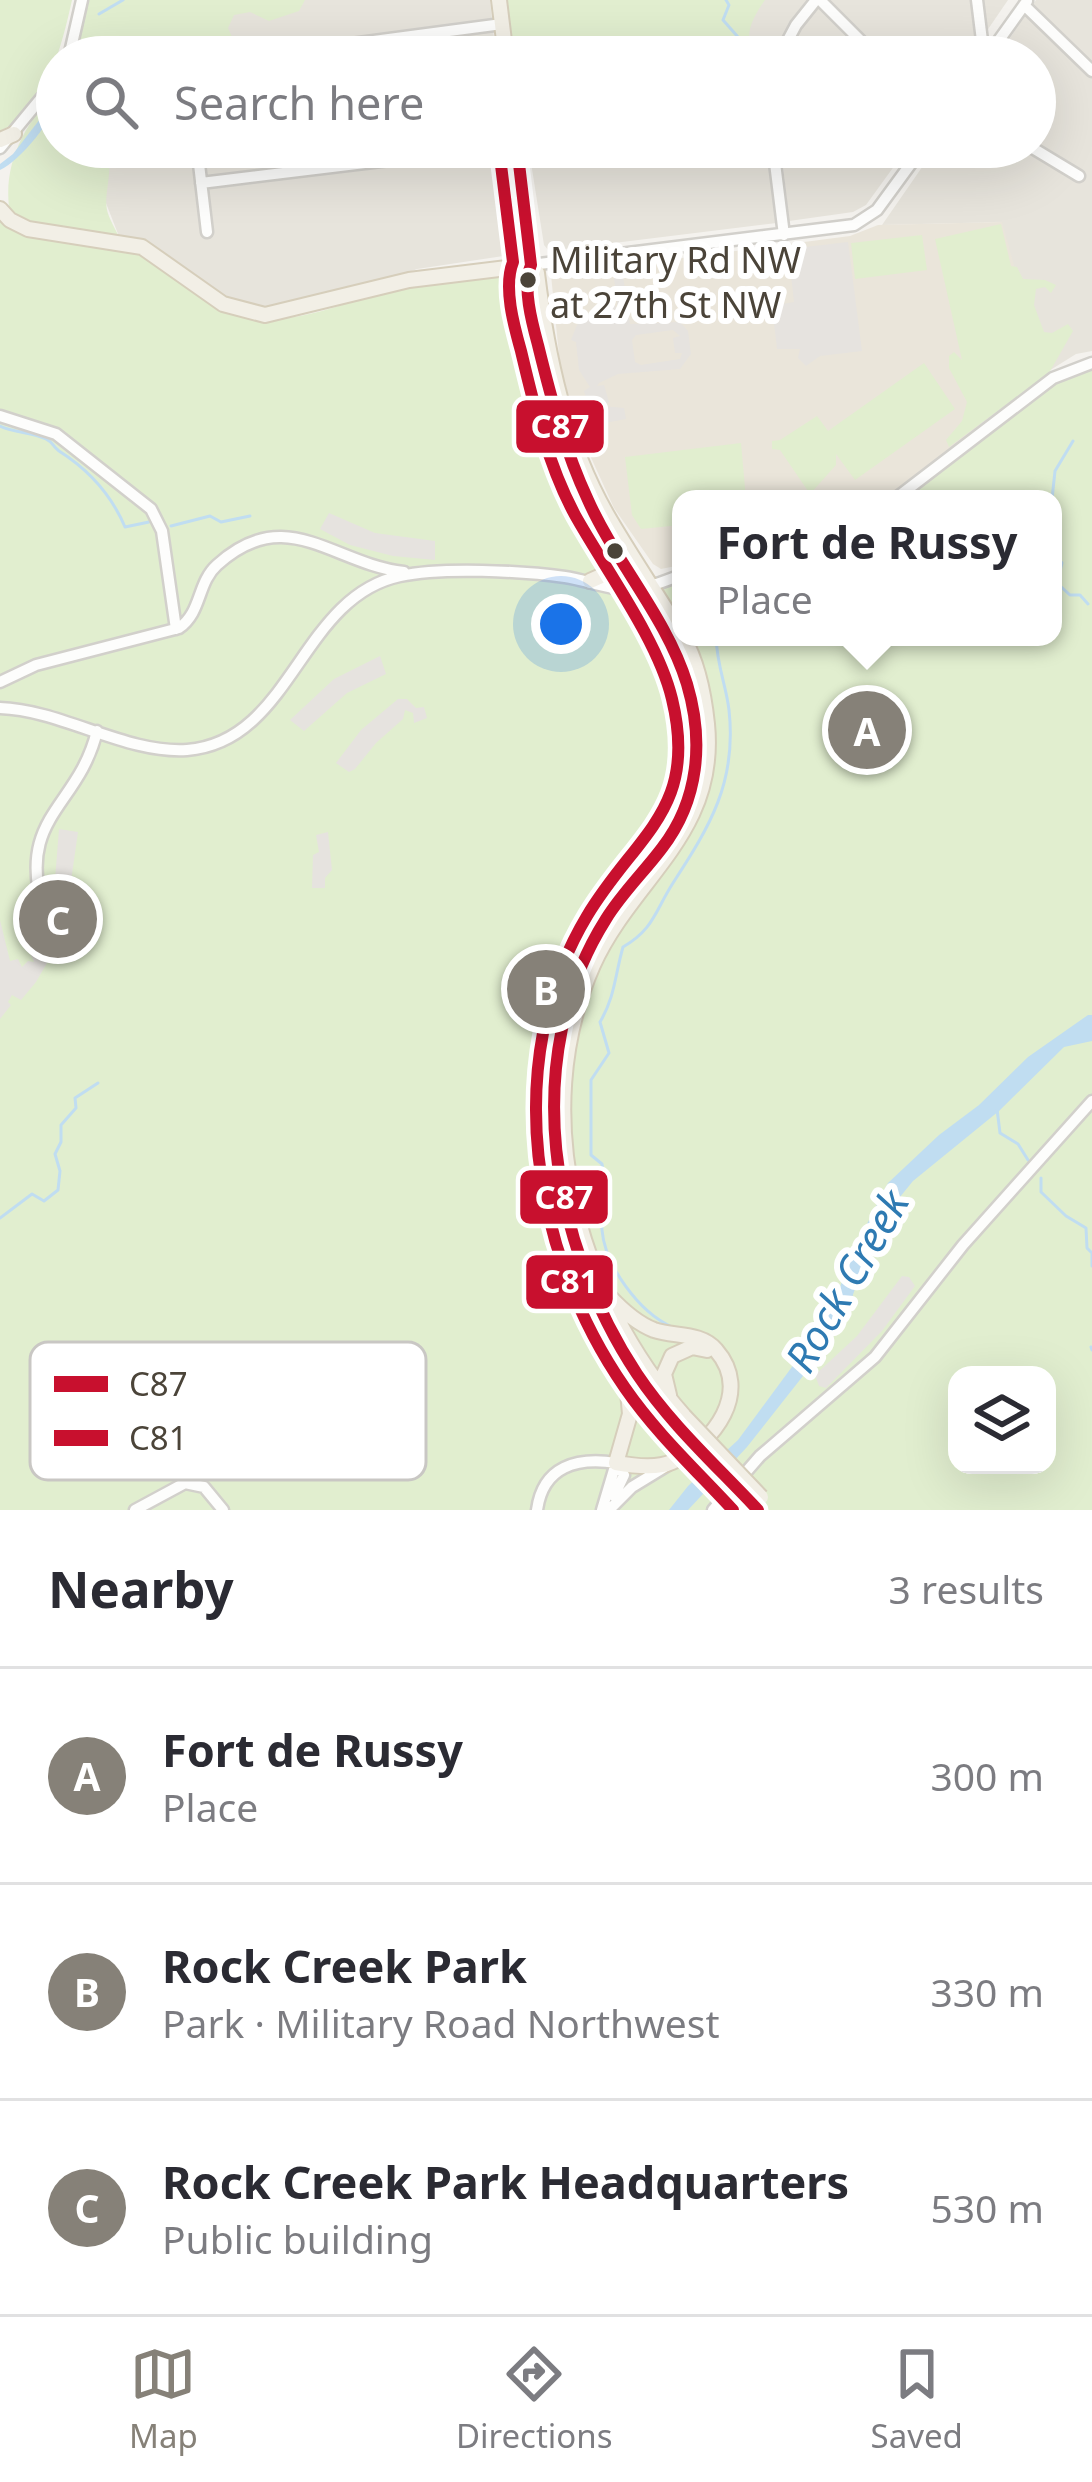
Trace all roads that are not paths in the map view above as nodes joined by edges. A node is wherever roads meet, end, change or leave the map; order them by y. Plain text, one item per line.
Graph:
1 (82, 0) edge
2 (499, 0) edge
3 (818, 0) edge
4 (977, 0) edge
5 (1026, 3) edge
6 (502, 24) junction
7 (74, 36) edge
8 (411, 36) edge
9 (503, 36) edge
10 (790, 36) edge
11 (855, 36) edge
12 (983, 36) edge
13 (1002, 36) edge
14 (1092, 71) edge
15 (36, 104) edge
16 (5, 141) edge
17 (1056, 162) edge
18 (199, 168) edge
19 (324, 168) edge
20 (519, 168) edge
21 (776, 168) edge
22 (907, 168) edge
23 (1079, 176) dead end
24 (201, 183) junction
25 (0, 209) edge
26 (207, 232) dead end
27 (784, 235) junction
28 (531, 265) junction
29 (1092, 363) edge
30 (0, 416) edge
31 (908, 490) edge
32 (614, 550) junction
33 (368, 565) junction
34 (417, 574) junction
35 (672, 578) edge
36 (590, 581) junction
37 (372, 587) junction
38 (644, 587) junction
39 (672, 623) edge
40 (176, 629) junction
41 (687, 646) edge
42 (0, 682) edge
43 (1, 706) edge
44 (98, 731) junction
45 (44, 913) dead end
46 (1092, 1102) edge
47 (599, 1283) junction
48 (618, 1345) junction
49 (722, 1359) junction
50 (672, 1402) junction
51 (680, 1419) junction
52 (672, 1462) junction
53 (616, 1463) junction
54 (757, 1504) edge
55 (135, 1510) edge
56 (223, 1510) edge
57 (537, 1510) edge
58 (606, 1510) edge
59 (713, 1510) edge
60 (772, 1510) edge

1 - 7 street
2 - 6 main road
3 - 10 street
3 - 11 street
4 - 12 street
5 - 13 street
5 - 14 street
6 - 8 street
6 - 9 main road
15 - 16 street
17 - 23 street
18 - 24 street
19 - 24 street
20 - 28 main road
21 - 27 street
22 - 27 street
24 - 26 street
25 - 28 main road
27 - 28 street
28 - 32 main road
28 - 38 main road
29 - 31 street
30 - 40 street
32 - 36 main road
32 - 38 main road
33 - 34 street
33 - 37 street
33 - 40 street
34 - 36 street
34 - 37 street
35 - 38 street
36 - 38 street
37 - 44 street
38 - 39 main road
38 - 48 main road
40 - 42 street
41 - 47 main road
43 - 44 street
44 - 45 street
46 - 59 street
47 - 49 main road
47 - 50 main road
48 - 51 main road
48 - 53 main road
49 - 50 main road
49 - 52 main road
50 - 51 main road
51 - 54 main road, bridge
52 - 53 main road
52 - 58 street
53 - 57 street
53 - 58 street
54 - 60 main road
55 - 56 street

